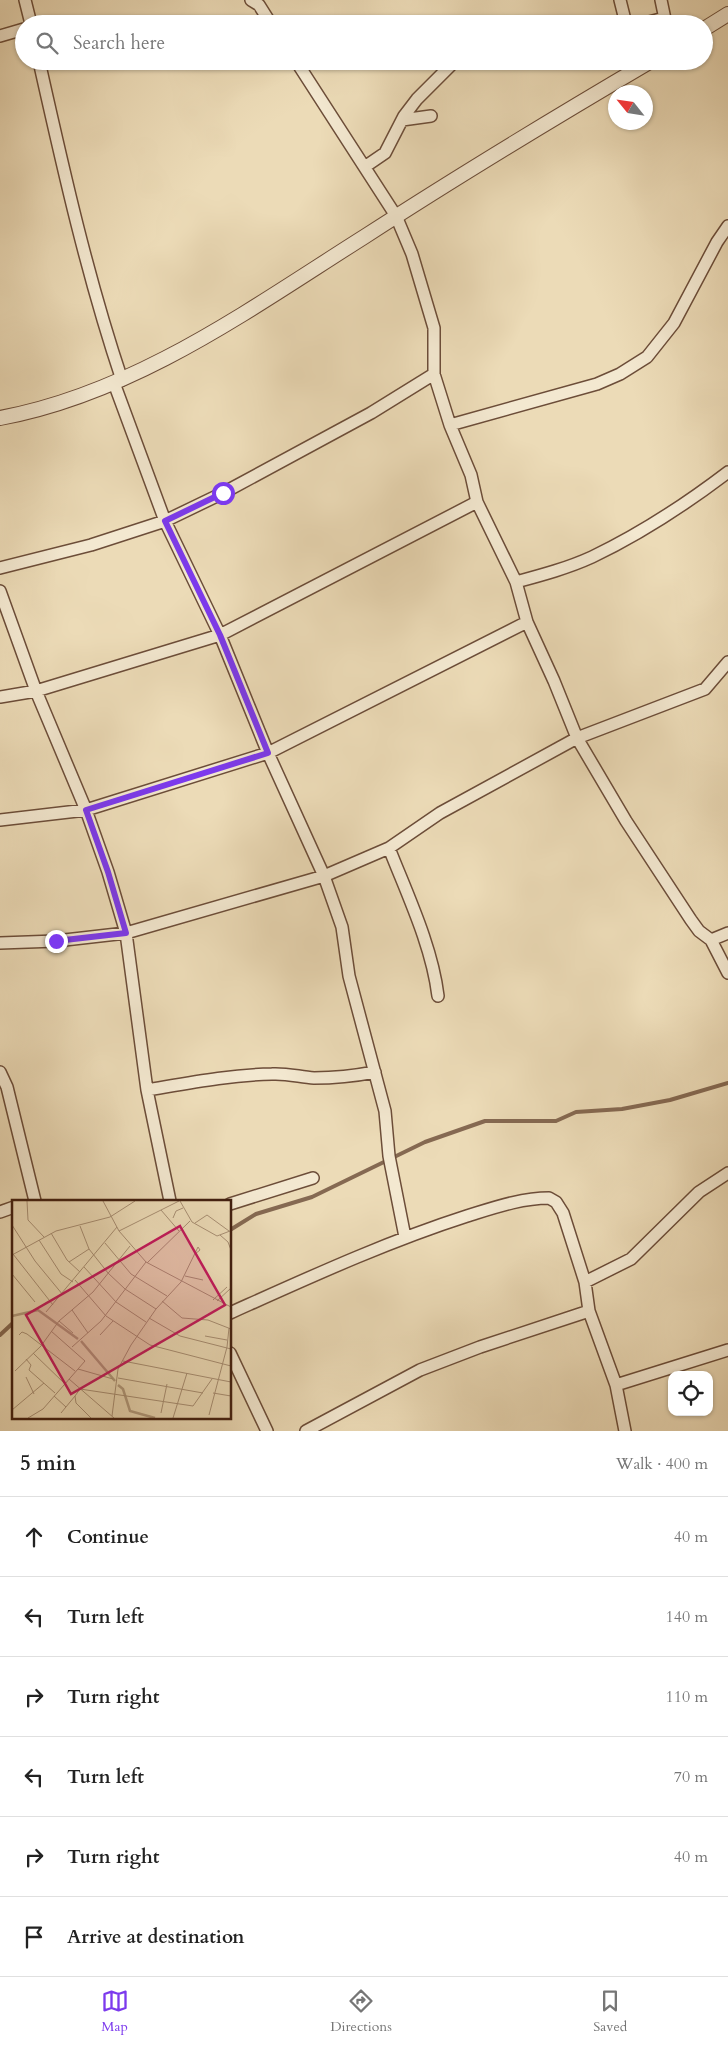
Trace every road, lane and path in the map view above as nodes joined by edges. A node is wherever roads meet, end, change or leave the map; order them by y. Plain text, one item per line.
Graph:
1 (26, 0) edge
2 (620, 0) edge
3 (661, 0) edge
4 (256, 2) edge
5 (728, 14) edge
6 (29, 15) edge
7 (265, 15) edge
8 (624, 15) edge
9 (664, 15) edge
10 (713, 23) edge
11 (15, 32) edge
12 (0, 36) edge
13 (41, 70) edge
14 (302, 70) edge
15 (446, 70) edge
16 (634, 70) edge
17 (431, 116) dead end
18 (402, 120) junction
19 (366, 166) dead end
20 (396, 216) junction
21 (728, 226) edge
22 (434, 374) junction
23 (118, 382) junction
24 (0, 418) edge
25 (450, 424) junction
26 (728, 472) edge
27 (477, 502) junction
28 (165, 521) junction
29 (0, 568) edge
30 (516, 582) junction
31 (0, 591) edge
32 (527, 622) junction
33 (220, 635) junction
34 (728, 662) edge
35 (36, 691) junction
36 (0, 697) edge
37 (577, 738) junction
38 (268, 753) junction
39 (86, 810) junction
40 (0, 820) edge
41 (389, 848) junction
42 (324, 876) junction
43 (126, 933) junction
44 (728, 933) edge
45 (711, 940) junction
46 (0, 943) edge
47 (728, 973) edge
48 (438, 996) dead end
49 (0, 1072) edge
50 (375, 1072) junction
51 (4, 1089) edge
52 (147, 1090) junction
53 (728, 1172) edge
54 (313, 1178) dead end
55 (35, 1200) edge
56 (170, 1200) edge
57 (231, 1204) edge
58 (12, 1208) edge
59 (0, 1212) edge
60 (405, 1237) junction
61 (585, 1282) junction
62 (589, 1311) junction
63 (231, 1313) edge
64 (728, 1350) edge
65 (231, 1355) edge
66 (616, 1384) junction
67 (267, 1431) edge
68 (306, 1431) edge
69 (626, 1431) edge

1 - 6 street
2 - 8 street
3 - 9 street
4 - 7 street
5 - 10 street
11 - 12 street
13 - 23 street
14 - 20 street
15 - 18 street
16 - 20 street
17 - 18 street
18 - 19 street
20 - 22 street
20 - 23 street
21 - 25 street
22 - 25 street
22 - 28 street
23 - 24 street
23 - 28 street
25 - 27 street
26 - 30 street
27 - 30 street
27 - 33 street
28 - 29 street
28 - 33 street
30 - 32 street
31 - 35 street
32 - 37 street
32 - 38 street
33 - 35 street
33 - 38 street
34 - 37 street
35 - 36 street
35 - 39 street
37 - 41 street
37 - 45 street
38 - 39 street
38 - 42 street
39 - 40 street
39 - 43 street
41 - 42 street
41 - 48 street
42 - 43 street
42 - 50 street
43 - 46 street
43 - 52 street
44 - 45 street
45 - 47 street
49 - 51 street
50 - 52 street
50 - 60 street
51 - 55 street
52 - 56 street
53 - 61 street
54 - 57 street
58 - 59 street
60 - 61 street
60 - 63 street
61 - 62 street
62 - 66 street
62 - 68 street
64 - 66 street
65 - 67 street
66 - 69 street

